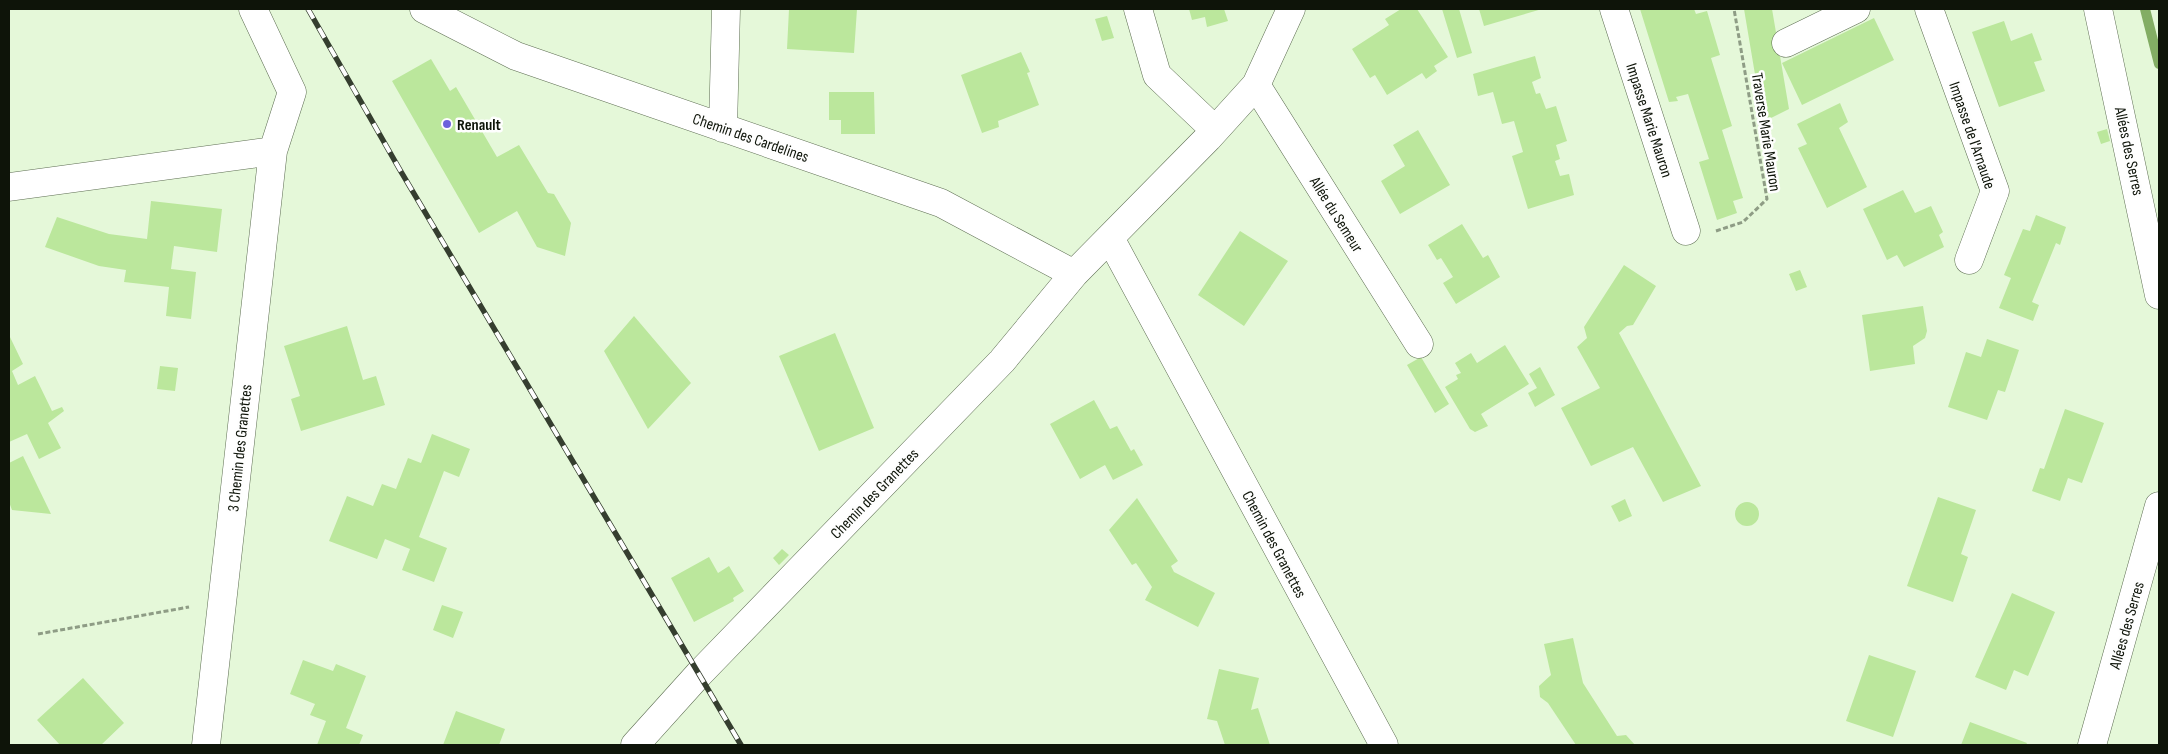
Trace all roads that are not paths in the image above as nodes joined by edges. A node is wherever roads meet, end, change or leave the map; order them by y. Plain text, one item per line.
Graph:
1 (253, 9) edge
2 (424, 9) edge
3 (726, 9) edge
4 (1138, 9) edge
5 (1291, 9) edge
6 (1614, 9) edge
7 (1856, 9) edge
8 (1929, 9) edge
9 (2098, 9) edge
10 (1786, 43) dead end
11 (1256, 85) junction
12 (724, 128) junction
13 (1212, 134) junction
14 (272, 151) junction
15 (9, 188) edge
16 (1686, 231) road end
17 (1110, 238) junction
18 (2156, 254) edge
19 (1969, 260) dead end
20 (1074, 274) junction
21 (2159, 295) edge
22 (1419, 344) dead end
23 (2159, 506) edge
24 (206, 745) edge
25 (636, 745) edge
26 (1384, 745) edge
27 (2092, 745) edge

1 - 14 street, 3 Chemin des Granettes
2 - 12 street, Chemin des Cardelines
3 - 12 street
4 - 13 street
5 - 11 street, Chemin des Granettes
6 - 16 street, Impasse Marie Mauron
7 - 10 street
8 - 19 street, Impasse de l'Arnaude
9 - 18 street, Allées des Serres
11 - 13 street, Chemin des Granettes
11 - 22 street, Allée du Semeur
12 - 20 street, Chemin des Cardelines
13 - 17 street, Chemin des Granettes
14 - 15 street
14 - 24 street, 3 Chemin des Granettes
17 - 20 street, Chemin des Granettes
17 - 26 street, Chemin des Granettes
18 - 21 street, Allées des Serres
20 - 25 street, Chemin des Granettes
23 - 27 street, Allées des Serres

